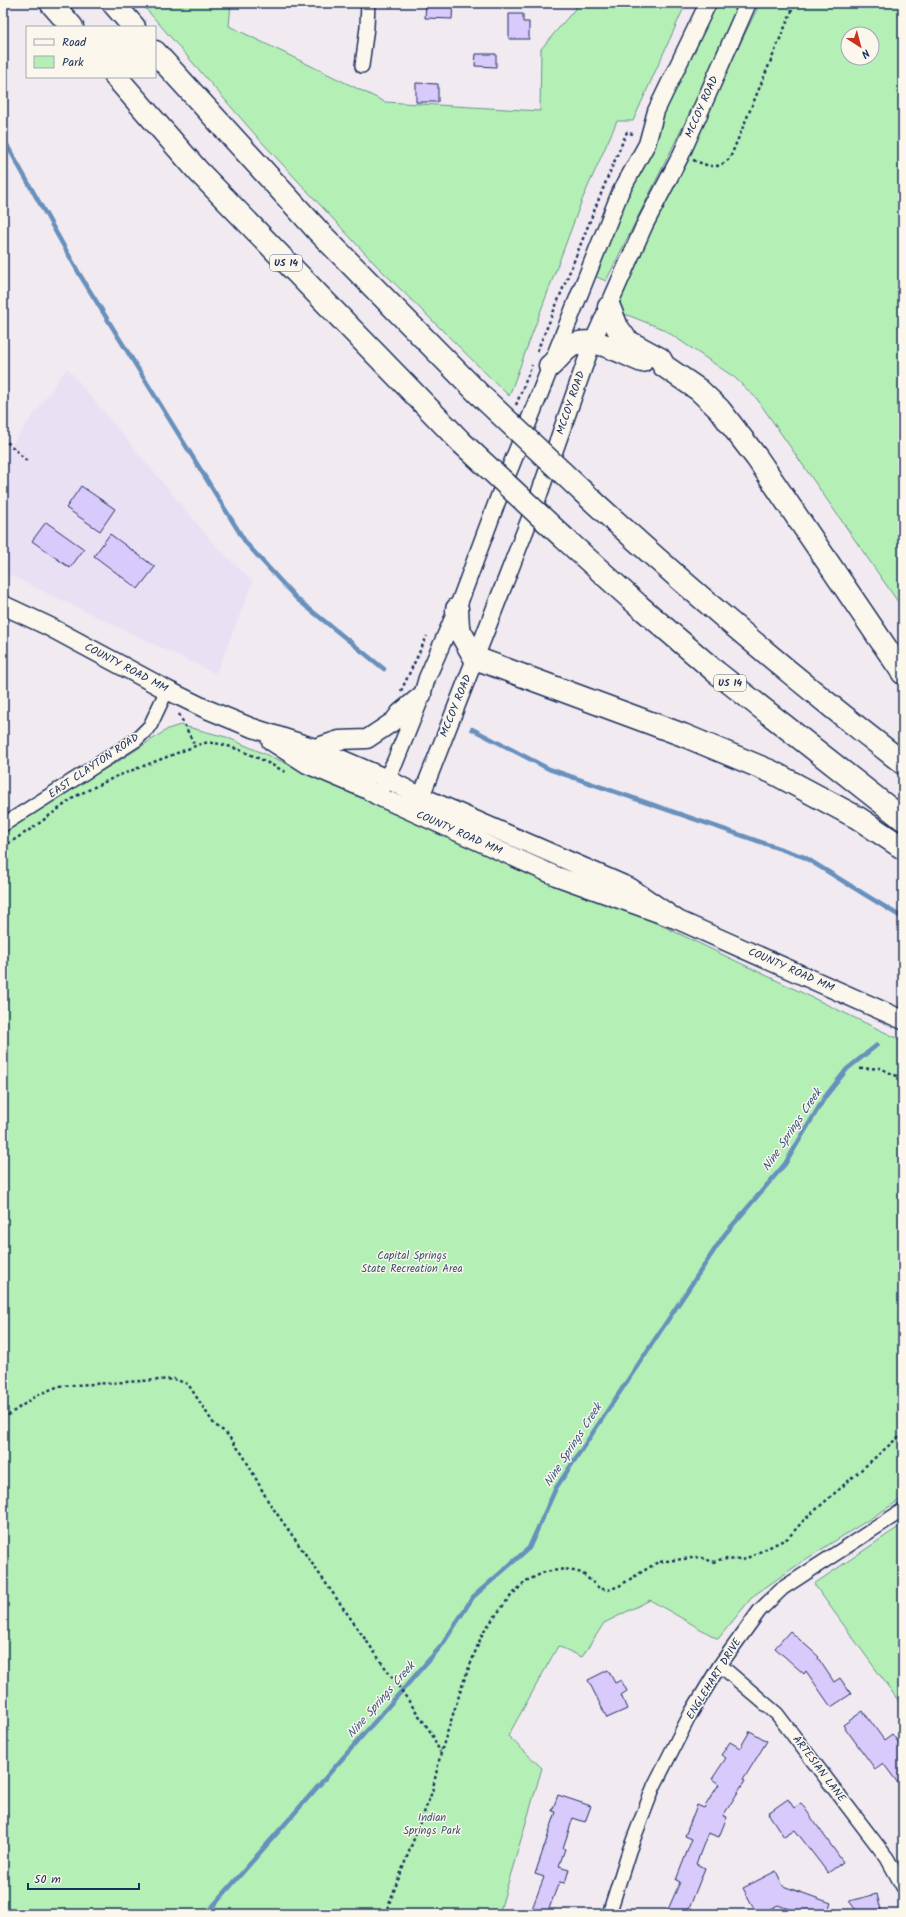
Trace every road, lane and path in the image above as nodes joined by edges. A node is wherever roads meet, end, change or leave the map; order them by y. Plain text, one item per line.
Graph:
1 (50, 3) edge
2 (113, 3) edge
3 (368, 3) edge
4 (708, 3) edge
5 (748, 3) edge
6 (71, 26) edge
7 (133, 26) edge
8 (156, 53) edge
9 (362, 66) dead end
10 (117, 78) edge
11 (609, 307) junction
12 (592, 341) junction
13 (550, 366) junction
14 (664, 366) junction
15 (3, 438) edge
16 (28, 462) dead end
17 (3, 605) edge
18 (457, 609) junction
19 (475, 658) junction
20 (903, 673) edge
21 (167, 690) junction
22 (422, 695) junction
23 (250, 727) junction
24 (195, 746) junction
25 (315, 748) junction
26 (903, 763) edge
27 (295, 776) dead end
28 (388, 779) junction
29 (378, 796) junction
30 (422, 797) junction
31 (414, 812) junction
32 (903, 819) edge
33 (3, 825) edge
34 (3, 847) edge
35 (903, 848) edge
36 (678, 920) junction
37 (903, 1020) edge
38 (860, 1068) dead end
39 (903, 1079) edge
40 (3, 1419) edge
41 (903, 1433) edge
42 (903, 1510) edge
43 (720, 1665) junction
44 (441, 1752) junction
45 (903, 1887) edge
46 (385, 1914) edge
47 (609, 1914) edge

1 - 6 highway
2 - 7 highway
3 - 9 street
4 - 13 street
5 - 11 street, MCCOY ROAD
8 - 26 highway, bridge
10 - 32 highway, US 14, bridge
11 - 12 street, MCCOY ROAD
11 - 14 highway
12 - 13 highway
12 - 14 highway
12 - 19 street, MCCOY ROAD
13 - 18 street
14 - 20 highway
15 - 16 path
17 - 21 main road, COUNTY ROAD MM
18 - 19 highway
18 - 22 street
19 - 30 street, MCCOY ROAD
19 - 35 highway
21 - 23 main road, COUNTY ROAD MM
21 - 24 path
21 - 33 street, EAST CLAYTON ROAD
22 - 25 main road
22 - 28 street
23 - 25 main road, COUNTY ROAD MM
23 - 29 main road, COUNTY ROAD MM
24 - 27 path
24 - 34 path
25 - 28 main road, COUNTY ROAD MM
28 - 29 street
28 - 30 main road, COUNTY ROAD MM
29 - 31 main road, COUNTY ROAD MM
30 - 31 street, MCCOY ROAD
30 - 36 main road, COUNTY ROAD MM
31 - 36 main road, COUNTY ROAD MM
36 - 37 main road, COUNTY ROAD MM
38 - 39 path
40 - 44 path
41 - 44 path
42 - 43 street, ENGLEHART DRIVE
43 - 45 street, ARTESIAN LANE
43 - 47 street, ENGLEHART DRIVE
44 - 46 path

